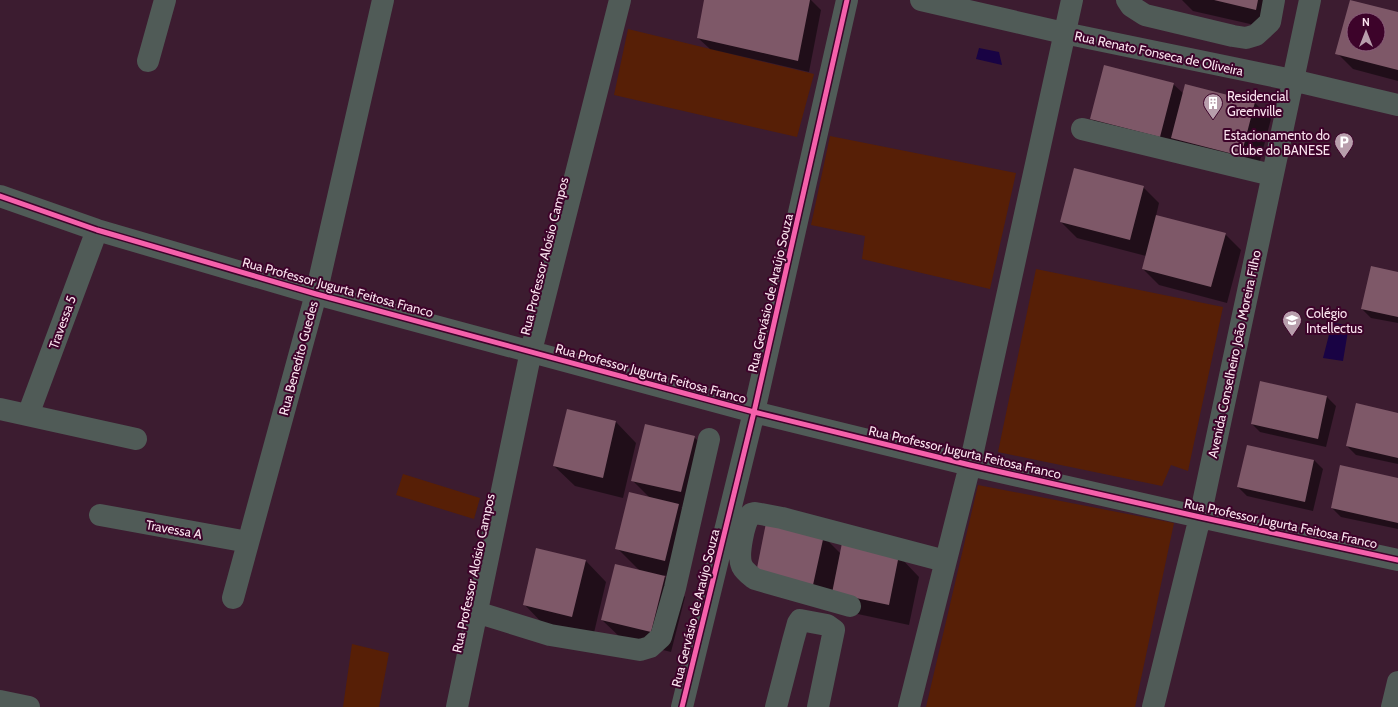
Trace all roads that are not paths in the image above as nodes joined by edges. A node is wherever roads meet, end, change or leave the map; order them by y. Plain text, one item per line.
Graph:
1 (164, 0) edge
2 (383, 0) edge
3 (620, 0) edge
4 (847, 0) edge
5 (921, 0) edge
6 (1072, 0) edge
7 (1127, 0) edge
8 (1274, 0) edge
9 (1310, 0) edge
10 (1064, 33) junction
11 (148, 61) dead end
12 (1292, 80) junction
13 (1398, 105) edge
14 (1082, 129) dead end
15 (1272, 175) junction
16 (0, 196) edge
17 (97, 230) junction
18 (316, 294) junction
19 (531, 351) junction
20 (754, 412) junction
21 (1, 414) edge
22 (28, 415) junction
23 (136, 439) dead end
24 (708, 439) dead end
25 (970, 465) junction
26 (100, 515) dead end
27 (1200, 517) junction
28 (248, 542) junction
29 (1398, 560) edge
30 (946, 561) junction
31 (234, 598) dead end
32 (850, 606) dead end
33 (476, 612) junction
34 (1398, 682) edge
35 (0, 701) edge
36 (29, 707) edge
37 (456, 707) edge
38 (682, 707) edge
39 (776, 707) edge
40 (818, 707) edge
41 (909, 707) edge
42 (1153, 707) edge
43 (1392, 707) edge

1 - 11 street
2 - 18 street, Rua Benedito Guedes
3 - 19 street, Rua Professor Aloísio Campos
4 - 20 street, Rua Gervásio de Araújo Souza
5 - 10 street, Rua Renato Fonseca de Oliveira
6 - 10 street
7 - 8 street
9 - 12 street, Avenida Conselheiro João Moreira Filho
10 - 12 street, Rua Renato Fonseca de Oliveira
10 - 25 street
12 - 13 street, Rua Renato Fonseca de Oliveira
12 - 15 street, Avenida Conselheiro João Moreira Filho
14 - 15 street
15 - 27 street, Avenida Conselheiro João Moreira Filho
16 - 17 street, Rua Professor Jugurta Feitosa Franco
17 - 18 street, Rua Professor Jugurta Feitosa Franco
17 - 22 street, Travessa 5
18 - 19 street, Rua Professor Jugurta Feitosa Franco
18 - 28 street, Rua Benedito Guedes
19 - 20 street, Rua Professor Jugurta Feitosa Franco
19 - 33 street, Rua Professor Aloísio Campos
20 - 25 street, Rua Professor Jugurta Feitosa Franco
20 - 38 street, Rua Gervásio de Araújo Souza
21 - 22 street
22 - 23 street
24 - 33 street
25 - 27 street, Rua Professor Jugurta Feitosa Franco
25 - 30 street
26 - 28 street, Travessa A
27 - 29 street, Rua Professor Jugurta Feitosa Franco
27 - 42 street, Avenida Conselheiro João Moreira Filho
28 - 31 street, Rua Benedito Guedes
30 - 32 street
30 - 41 street
33 - 37 street, Rua Professor Aloísio Campos
34 - 43 street
35 - 36 street
39 - 40 street

